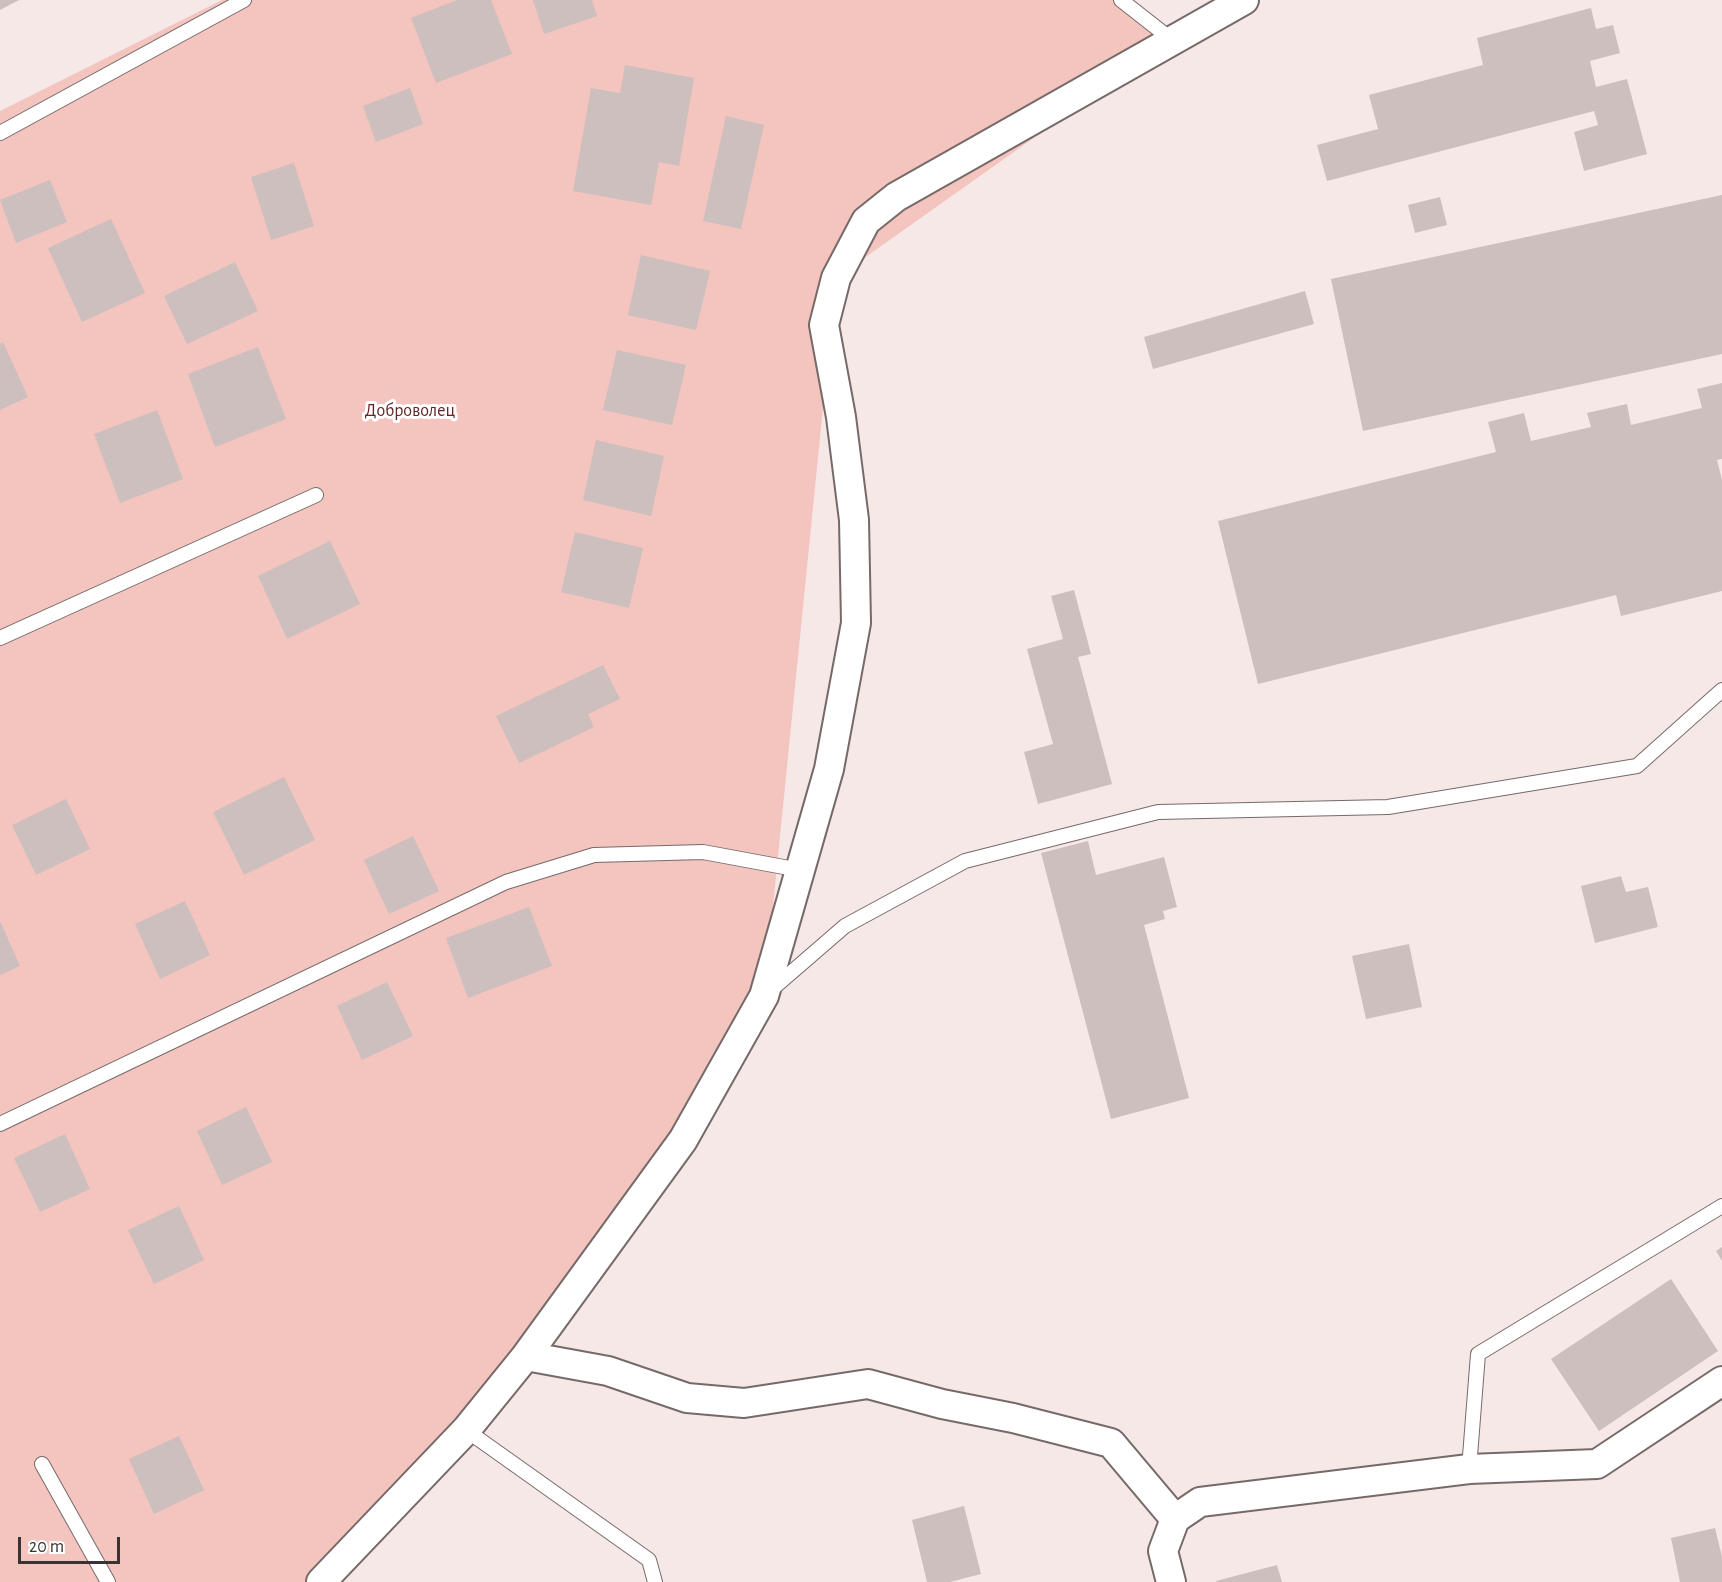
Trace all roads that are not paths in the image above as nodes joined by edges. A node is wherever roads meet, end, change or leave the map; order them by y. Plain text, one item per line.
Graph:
1 (244, 0) edge
2 (1121, 0) edge
3 (1244, 0) edge
4 (1173, 40) junction
5 (0, 133) edge
6 (316, 495) dead end
7 (0, 638) edge
8 (1722, 690) edge
9 (800, 870) junction
10 (764, 996) junction
11 (0, 1124) edge
12 (1722, 1206) edge
13 (526, 1356) junction
14 (1722, 1381) edge
15 (466, 1430) junction
16 (42, 1464) dead end
17 (1469, 1469) junction
18 (1175, 1519) junction
19 (108, 1582) edge
20 (321, 1582) edge
21 (655, 1582) edge
22 (1171, 1582) edge

1 - 5 lane
2 - 4 lane
3 - 4 street
4 - 9 street
6 - 7 lane
8 - 10 lane
9 - 10 street
9 - 11 lane
10 - 13 street
12 - 17 lane
13 - 15 street
13 - 18 street
14 - 17 street
15 - 20 street
15 - 21 lane
16 - 19 lane
17 - 18 street
18 - 22 street

